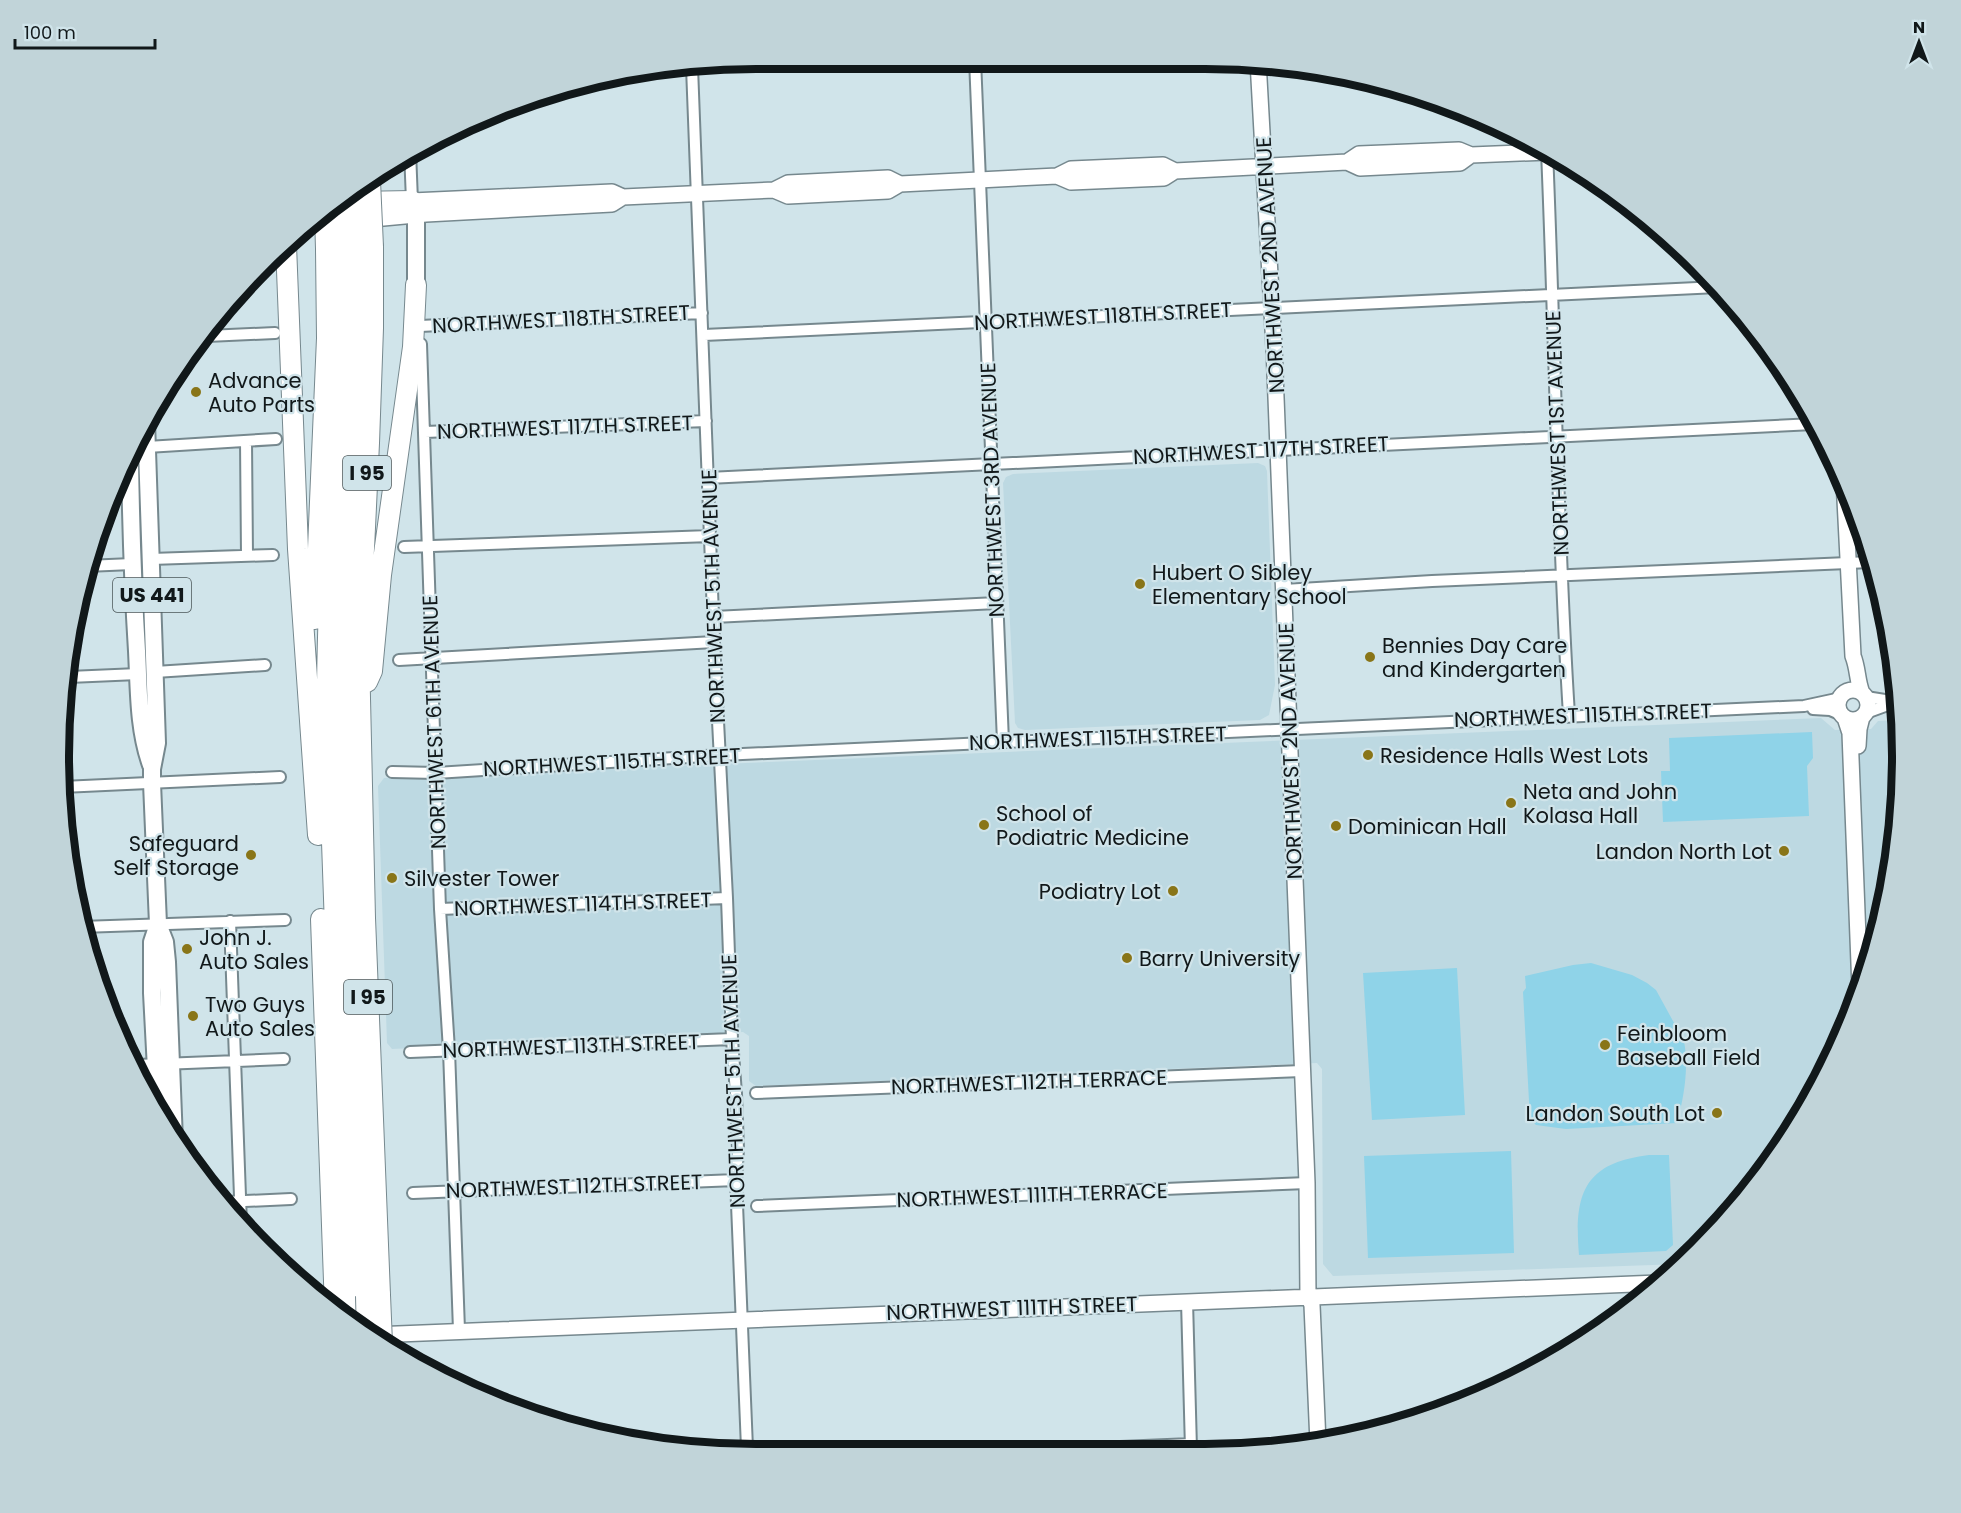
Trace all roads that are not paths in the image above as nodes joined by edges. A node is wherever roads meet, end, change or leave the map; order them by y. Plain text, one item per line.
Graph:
1 (975, 69) edge
2 (1259, 71) edge
3 (693, 72) edge
4 (1532, 153) edge
5 (1547, 161) edge
6 (411, 162) edge
7 (1265, 166) junction
8 (980, 180) junction
9 (367, 191) edge
10 (696, 194) junction
11 (355, 199) edge
12 (347, 204) edge
13 (414, 208) junction
14 (341, 209) edge
15 (328, 219) edge
16 (327, 220) edge
17 (349, 248) junction
18 (286, 255) edge
19 (416, 285) junction
20 (1707, 288) edge
21 (1553, 295) junction
22 (1272, 308) junction
23 (702, 313) junction
24 (985, 323) junction
25 (420, 326) junction
26 (275, 333) dead end
27 (704, 335) junction
28 (213, 336) edge
29 (706, 421) junction
30 (1806, 424) edge
31 (425, 432) junction
32 (1556, 437) junction
33 (276, 440) dead end
34 (246, 441) junction
35 (143, 446) edge
36 (1279, 448) junction
37 (141, 451) edge
38 (992, 463) junction
39 (130, 473) edge
40 (708, 478) junction
41 (1845, 507) edge
42 (710, 536) junction
43 (429, 545) junction
44 (404, 547) dead end
45 (273, 555) dead end
46 (247, 556) junction
47 (150, 559) junction
48 (1864, 562) edge
49 (1848, 563) junction
50 (132, 564) junction
51 (96, 566) edge
52 (1561, 577) junction
53 (1284, 590) junction
54 (997, 603) junction
55 (714, 617) junction
56 (714, 642) junction
57 (1853, 656) junction
58 (432, 659) junction
59 (399, 660) dead end
60 (265, 665) dead end
61 (155, 672) junction
62 (138, 674) junction
63 (74, 677) edge
64 (1843, 695) junction
65 (360, 699) junction
66 (1890, 703) edge
67 (1864, 705) junction
68 (1804, 706) junction
69 (1569, 715) junction
70 (1843, 716) junction
71 (1289, 729) junction
72 (1003, 742) junction
73 (720, 755) junction
74 (392, 772) dead end
75 (436, 773) junction
76 (152, 776) junction
77 (280, 777) dead end
78 (70, 786) edge
79 (318, 835) junction
80 (1860, 876) junction
81 (727, 898) junction
82 (440, 909) junction
83 (285, 920) dead end
84 (230, 921) junction
85 (159, 924) junction
86 (90, 927) edge
87 (1866, 943) edge
88 (1860, 964) edge
89 (732, 1039) junction
90 (449, 1050) junction
91 (410, 1052) dead end
92 (284, 1059) dead end
93 (235, 1062) junction
94 (163, 1064) junction
95 (142, 1065) edge
96 (1302, 1071) junction
97 (756, 1093) dead end
98 (159, 1097) edge
99 (170, 1115) edge
100 (736, 1180) junction
101 (1307, 1183) junction
102 (454, 1192) junction
103 (413, 1193) dead end
104 (291, 1199) dead end
105 (233, 1201) edge
106 (240, 1201) junction
107 (757, 1206) dead end
108 (241, 1211) edge
109 (1645, 1283) edge
110 (1308, 1296) junction
111 (353, 1298) edge
112 (1187, 1301) junction
113 (360, 1318) edge
114 (742, 1319) junction
115 (370, 1325) edge
116 (459, 1330) junction
117 (385, 1334) edge
118 (1312, 1435) edge
119 (747, 1444) edge
120 (1191, 1444) edge

1 - 8 street, NORTHWEST 3RD AVENUE
2 - 7 street, NORTHWEST 2ND AVENUE
3 - 10 street, NORTHWEST 5TH AVENUE
4 - 7 street
5 - 21 street, NORTHWEST 1ST AVENUE
6 - 13 street, NORTHWEST 6TH AVENUE
7 - 8 street
7 - 22 street, NORTHWEST 2ND AVENUE
8 - 10 street
8 - 24 street, NORTHWEST 3RD AVENUE
9 - 17 highway, I 95, bridge
10 - 13 street
10 - 23 street, NORTHWEST 5TH AVENUE
11 - 17 highway, bridge
12 - 13 highway
13 - 16 street
13 - 19 main road, NORTHWEST 6TH AVENUE
14 - 17 highway, bridge
15 - 17 highway, I 95, bridge
17 - 65 highway, I 95
17 - 79 highway, I 95
17 - 111 highway
18 - 79 highway
19 - 25 street, NORTHWEST 6TH AVENUE
19 - 65 highway
20 - 21 street, NORTHWEST 118TH STREET
21 - 22 street, NORTHWEST 118TH STREET
21 - 32 street, NORTHWEST 1ST AVENUE
22 - 24 street, NORTHWEST 118TH STREET
22 - 36 street, NORTHWEST 2ND AVENUE
23 - 25 street, NORTHWEST 118TH STREET
23 - 27 street, NORTHWEST 5TH AVENUE
24 - 27 street, NORTHWEST 118TH STREET
24 - 38 street, NORTHWEST 3RD AVENUE
25 - 31 street, NORTHWEST 6TH AVENUE
26 - 28 street
27 - 29 street, NORTHWEST 5TH AVENUE
29 - 31 street, NORTHWEST 117TH STREET
29 - 40 street, NORTHWEST 5TH AVENUE
30 - 32 street, NORTHWEST 117TH STREET
31 - 43 street, NORTHWEST 6TH AVENUE
32 - 36 street, NORTHWEST 117TH STREET
32 - 52 street, NORTHWEST 1ST AVENUE
33 - 34 street
34 - 35 street
34 - 46 street
36 - 38 street, NORTHWEST 117TH STREET
36 - 53 street, NORTHWEST 2ND AVENUE
37 - 47 main road, US 441
38 - 40 street, NORTHWEST 117TH STREET
38 - 54 street, NORTHWEST 3RD AVENUE
39 - 50 main road, US 441
40 - 42 street, NORTHWEST 5TH AVENUE
41 - 49 street
42 - 43 street
42 - 55 street, NORTHWEST 5TH AVENUE
43 - 44 street
43 - 58 street, NORTHWEST 6TH AVENUE
45 - 46 street
46 - 47 street
47 - 61 main road, US 441
48 - 49 street
49 - 52 street
49 - 57 street
50 - 51 street
50 - 62 main road, US 441
52 - 53 street
52 - 69 street, NORTHWEST 1ST AVENUE
53 - 71 street, NORTHWEST 2ND AVENUE
54 - 55 street
54 - 72 street, NORTHWEST 3RD AVENUE
55 - 56 street, NORTHWEST 5TH AVENUE
56 - 58 street
56 - 73 street, NORTHWEST 5TH AVENUE
57 - 64 street
57 - 67 street
58 - 59 street
58 - 75 street, NORTHWEST 6TH AVENUE
60 - 61 street
61 - 76 main road, US 441
62 - 63 street
62 - 76 main road, US 441
64 - 67 street
64 - 68 street
64 - 70 street
65 - 111 highway, I 95
66 - 67 street
67 - 70 street
67 - 80 street
68 - 69 street, NORTHWEST 115TH STREET
68 - 70 street
69 - 71 street, NORTHWEST 115TH STREET
70 - 80 street
71 - 72 street, NORTHWEST 115TH STREET
71 - 96 street, NORTHWEST 2ND AVENUE
72 - 73 street, NORTHWEST 115TH STREET
73 - 75 street, NORTHWEST 115TH STREET
73 - 81 street, NORTHWEST 5TH AVENUE
74 - 75 street, NORTHWEST 115TH STREET
75 - 82 street, NORTHWEST 6TH AVENUE
76 - 77 street
76 - 78 street
76 - 85 main road, US 441
79 - 111 highway, I 95
80 - 87 street
80 - 88 street
81 - 82 street, NORTHWEST 114TH STREET
81 - 89 street, NORTHWEST 5TH AVENUE
82 - 90 street, NORTHWEST 6TH AVENUE
83 - 84 street
84 - 85 street
84 - 93 street
85 - 86 street
85 - 94 main road, US 441
89 - 90 street, NORTHWEST 113TH STREET
89 - 100 street, NORTHWEST 5TH AVENUE
90 - 91 street, NORTHWEST 113TH STREET
90 - 102 street, NORTHWEST 6TH AVENUE
92 - 93 street
93 - 94 street
93 - 106 street
94 - 95 street
94 - 98 main road, US 441
94 - 99 main road, US 441
96 - 97 street, NORTHWEST 112TH TERRACE
96 - 101 street, NORTHWEST 2ND AVENUE
100 - 102 street, NORTHWEST 112TH STREET
100 - 114 street, NORTHWEST 5TH AVENUE
101 - 107 street, NORTHWEST 111TH TERRACE
101 - 110 street, NORTHWEST 2ND AVENUE
102 - 103 street, NORTHWEST 112TH STREET
102 - 116 street, NORTHWEST 6TH AVENUE
104 - 106 street
105 - 106 street
106 - 108 street
109 - 110 street, NORTHWEST 111TH STREET
110 - 112 street, NORTHWEST 111TH STREET
110 - 118 street, NORTHWEST 2ND AVENUE
111 - 113 highway, bridge
111 - 115 highway, I 95, bridge
112 - 114 street, NORTHWEST 111TH STREET
112 - 120 street
114 - 116 street, NORTHWEST 111TH STREET
114 - 119 street, NORTHWEST 5TH AVENUE
116 - 117 street, NORTHWEST 111TH STREET

